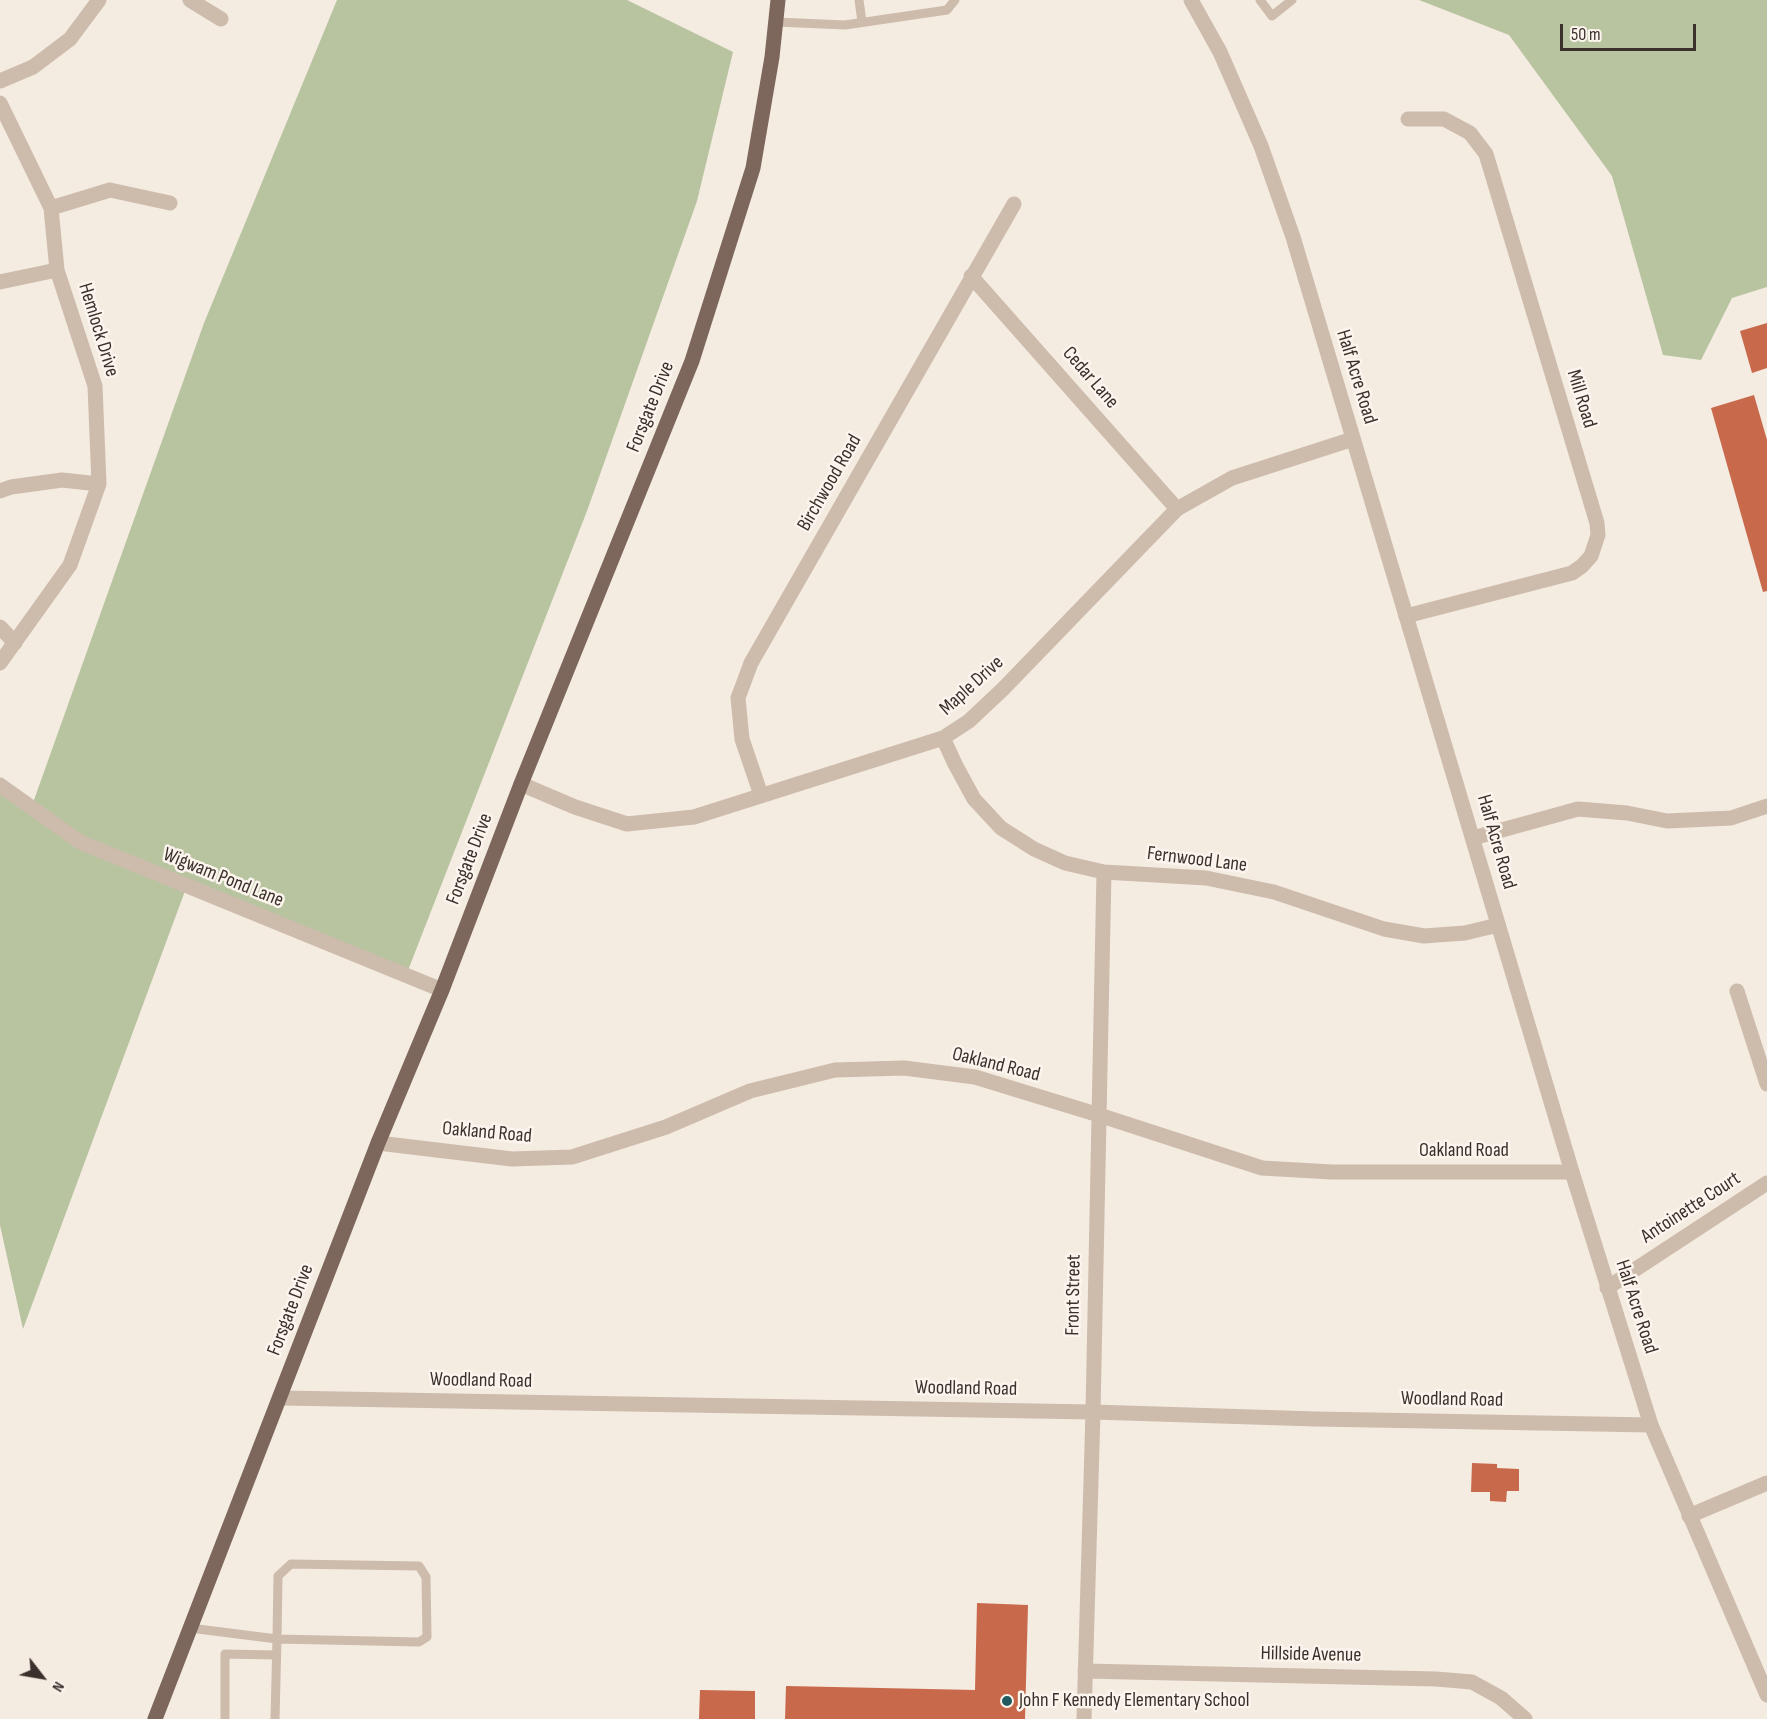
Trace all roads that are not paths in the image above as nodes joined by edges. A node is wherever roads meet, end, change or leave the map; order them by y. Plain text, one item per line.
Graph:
1 (99, 0) edge
2 (190, 0) edge
3 (778, 0) edge
4 (859, 0) edge
5 (955, 0) edge
6 (1191, 0) edge
7 (1260, 0) edge
8 (1292, 0) edge
9 (221, 19) dead end
10 (776, 22) junction
11 (862, 22) junction
12 (0, 81) edge
13 (0, 103) edge
14 (1408, 119) dead end
15 (170, 203) dead end
16 (1014, 204) dead end
17 (51, 208) junction
18 (57, 270) junction
19 (971, 276) junction
20 (0, 282) edge
21 (1353, 439) junction
22 (99, 484) junction
23 (0, 491) edge
24 (1177, 509) junction
25 (1406, 616) junction
26 (0, 627) edge
27 (15, 642) junction
28 (0, 663) edge
29 (943, 738) junction
30 (521, 784) junction
31 (0, 785) edge
32 (761, 795) junction
33 (1767, 806) edge
34 (1473, 838) junction
35 (1104, 872) junction
36 (1498, 925) junction
37 (442, 990) junction
38 (1737, 991) dead end
39 (1767, 1084) edge
40 (1099, 1115) junction
41 (378, 1143) junction
42 (1572, 1172) junction
43 (1767, 1183) edge
44 (1607, 1288) junction
45 (281, 1398) junction
46 (1093, 1412) junction
47 (1651, 1425) junction
48 (1767, 1483) edge
49 (1689, 1516) junction
50 (190, 1628) junction
51 (277, 1639) junction
52 (276, 1655) junction
53 (1085, 1671) junction
54 (1767, 1695) edge
55 (155, 1719) edge
56 (225, 1719) edge
57 (275, 1719) edge
58 (1084, 1719) edge
59 (1525, 1719) edge

1 - 12 street
2 - 9 street
3 - 10 main road, Forsgate Drive
4 - 11 lane
5 - 11 lane
6 - 21 street, Half Acre Road
7 - 8 lane
10 - 11 lane
10 - 30 main road, Forsgate Drive
13 - 17 street, Hemlock Drive
14 - 25 street, Mill Road
15 - 17 street
16 - 19 street, Birchwood Road
17 - 18 street, Hemlock Drive
18 - 20 street
18 - 22 street, Hemlock Drive
19 - 24 street, Cedar Lane
19 - 32 street, Birchwood Road
21 - 24 street, Maple Drive
21 - 25 street, Half Acre Road
22 - 23 street
22 - 27 street, Hemlock Drive
24 - 29 street, Maple Drive
25 - 34 street, Half Acre Road
26 - 27 street
27 - 28 street, Hemlock Drive
29 - 32 street, Maple Drive
29 - 35 street, Fernwood Lane
30 - 32 street, Maple Drive
30 - 37 main road, Forsgate Drive
31 - 37 street, Wigwam Pond Lane
33 - 34 street
34 - 36 street, Half Acre Road
35 - 36 street, Fernwood Lane
35 - 40 street, Front Street
36 - 42 street, Half Acre Road
37 - 41 main road, Forsgate Drive
38 - 39 street
40 - 41 street, Oakland Road
40 - 42 street, Oakland Road
40 - 46 street, Front Street
41 - 45 main road, Forsgate Drive
42 - 44 street, Half Acre Road
43 - 44 street, Antoinette Court
44 - 47 street, Half Acre Road
45 - 46 street, Woodland Road
45 - 50 main road, Forsgate Drive
46 - 47 street, Woodland Road
46 - 53 street, Front Street
47 - 49 street, Half Acre Road
48 - 49 street
49 - 54 street, Half Acre Road
50 - 51 lane
50 - 55 main road, Forsgate Drive
51 - 51 lane
51 - 52 lane
52 - 56 lane
52 - 57 lane
53 - 58 street, Front Street
53 - 59 street, Hillside Avenue

